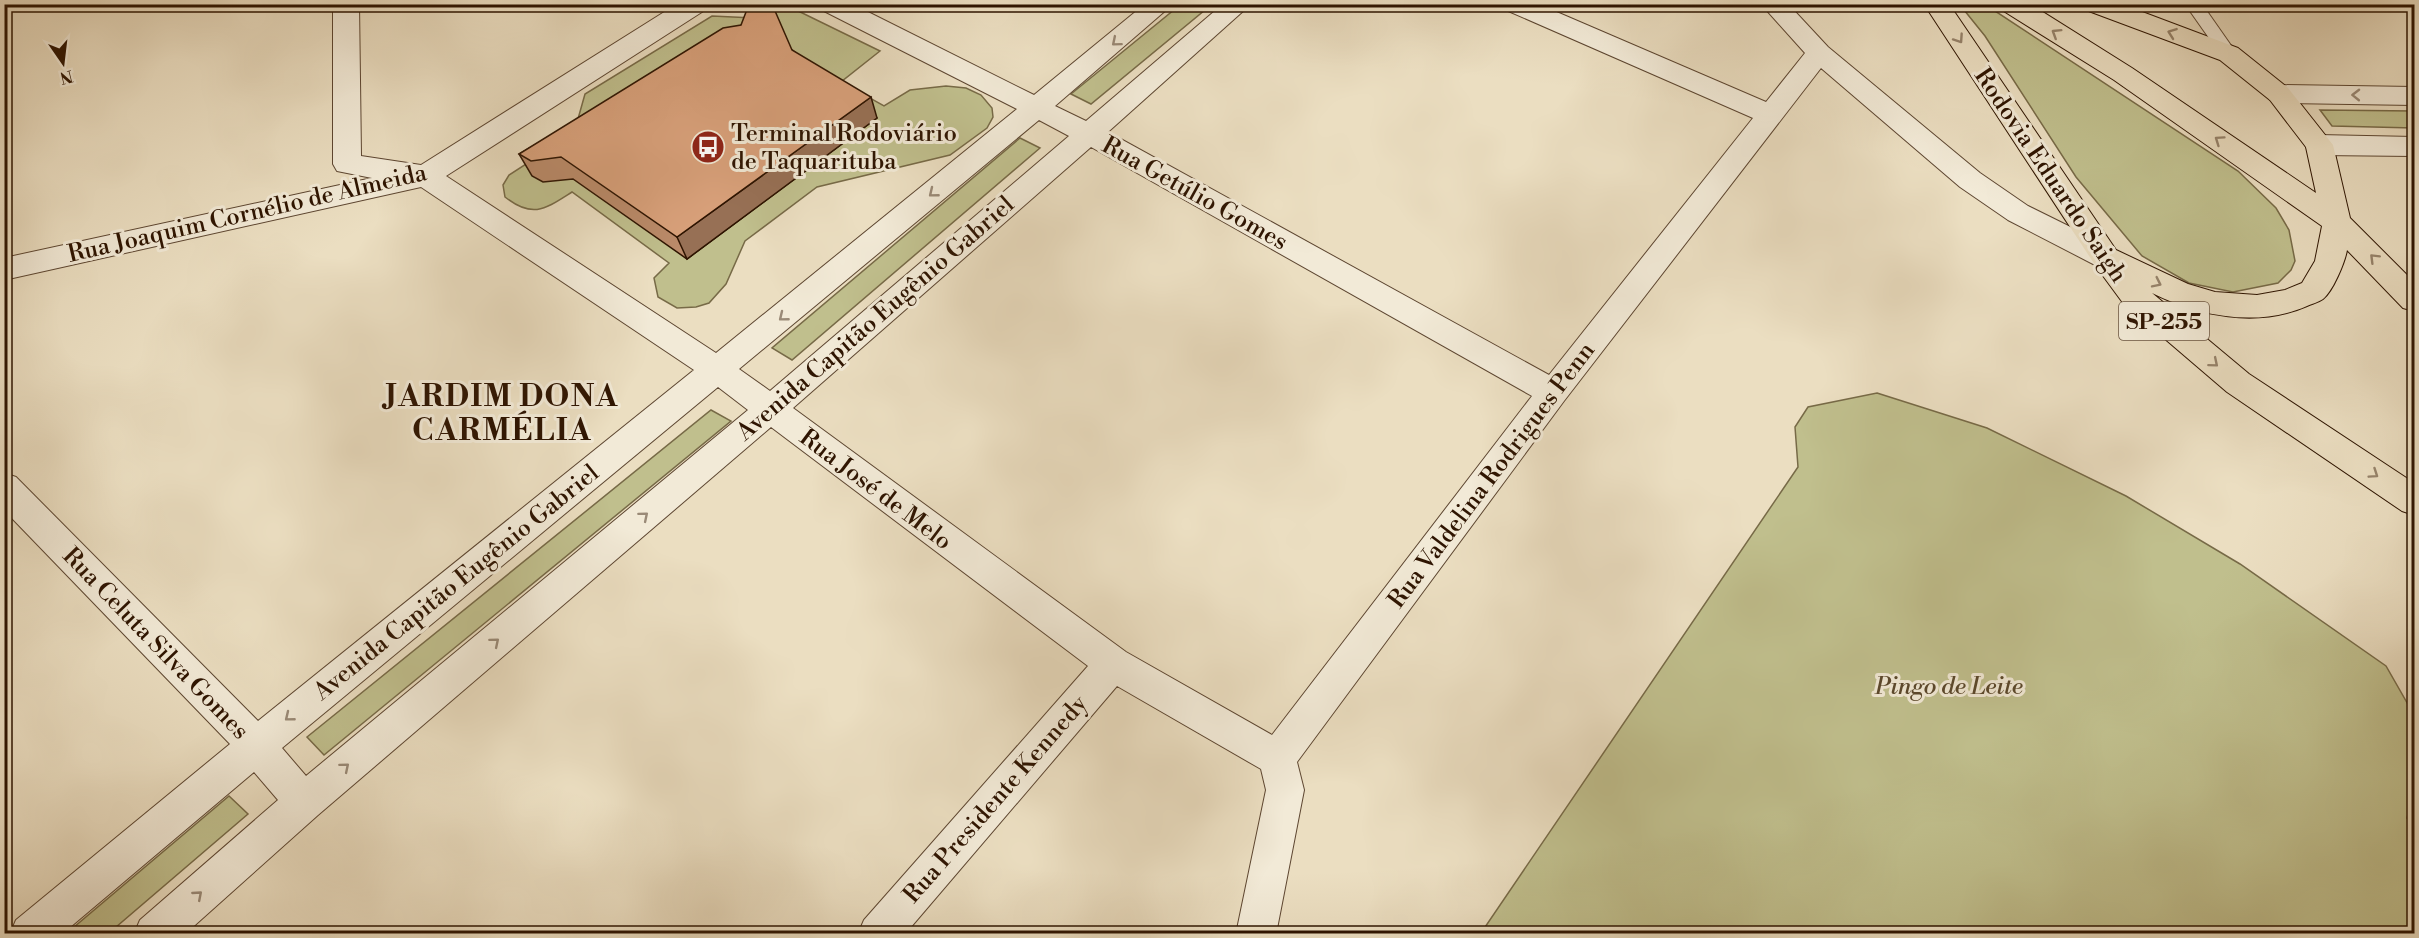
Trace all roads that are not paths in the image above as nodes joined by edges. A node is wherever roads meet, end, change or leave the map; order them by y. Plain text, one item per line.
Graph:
1 (346, 4) edge
2 (696, 4) edge
3 (831, 4) edge
4 (1161, 4) edge
5 (1239, 4) edge
6 (1515, 4) edge
7 (1773, 4) edge
8 (1936, 4) edge
9 (2011, 4) edge
10 (2096, 4) edge
11 (2193, 4) edge
12 (1819, 53) junction
13 (2229, 54) junction
14 (2279, 94) junction
15 (2415, 96) edge
16 (1038, 107) junction
17 (1770, 115) junction
18 (1089, 134) junction
19 (2319, 145) junction
20 (2415, 147) edge
21 (425, 176) junction
22 (2337, 222) junction
23 (2105, 257) junction
24 (4, 269) edge
25 (2415, 300) edge
26 (718, 370) junction
27 (1553, 392) junction
28 (770, 410) junction
29 (4, 487) edge
30 (2415, 501) edge
31 (1113, 664) junction
32 (255, 744) junction
33 (1277, 758) junction
34 (304, 802) junction
35 (30, 933) edge
36 (154, 933) edge
37 (878, 933) edge
38 (1256, 933) edge

1 - 21 street, Rua José de Melo
2 - 21 street, Rua Joaquim Cornélio de Almeida
3 - 16 street, Rua Getúlio Gomes
4 -> 16 street, Avenida Capitão Eugênio Gabriel
5 - 18 street, Avenida Capitão Eugênio Gabriel
6 - 17 street
7 - 12 street
8 -> 23 highway, Rodovia Eduardo Saigh / SP-255
22 -> 9 highway
13 -> 10 highway
11 - 13 lane
12 - 17 street, Rua Valdelina Rodrigues Penn
12 - 23 street
13 - 14 highway
15 -> 14 street
14 - 19 highway
16 - 18 street, Rua Getúlio Gomes
16 -> 26 street, Avenida Capitão Eugênio Gabriel
17 - 27 street, Rua Valdelina Rodrigues Penn
18 - 27 street, Rua Getúlio Gomes
18 - 28 street, Avenida Capitão Eugênio Gabriel
19 - 20 street
19 - 22 highway
21 - 24 street, Rua Joaquim Cornélio de Almeida
21 - 26 street, Rua José de Melo
23 -> 22 highway
25 -> 22 highway
23 -> 30 highway, Rodovia Eduardo Saigh / SP-255
26 - 28 street, Rua José de Melo
26 -> 32 street, Avenida Capitão Eugênio Gabriel
27 - 33 street, Rua Valdelina Rodrigues Penn
28 - 31 street, Rua José de Melo
34 -> 28 street, Avenida Capitão Eugênio Gabriel
29 - 32 street, Rua Celuta Silva Gomes
31 - 33 street, Rua José de Melo
31 - 37 street, Rua Presidente Kennedy
32 - 34 street, Rua Celuta Silva Gomes
32 - 35 street, Avenida Capitão Eugênio Gabriel
33 - 38 street
36 -> 34 street, Avenida Capitão Eugênio Gabriel

